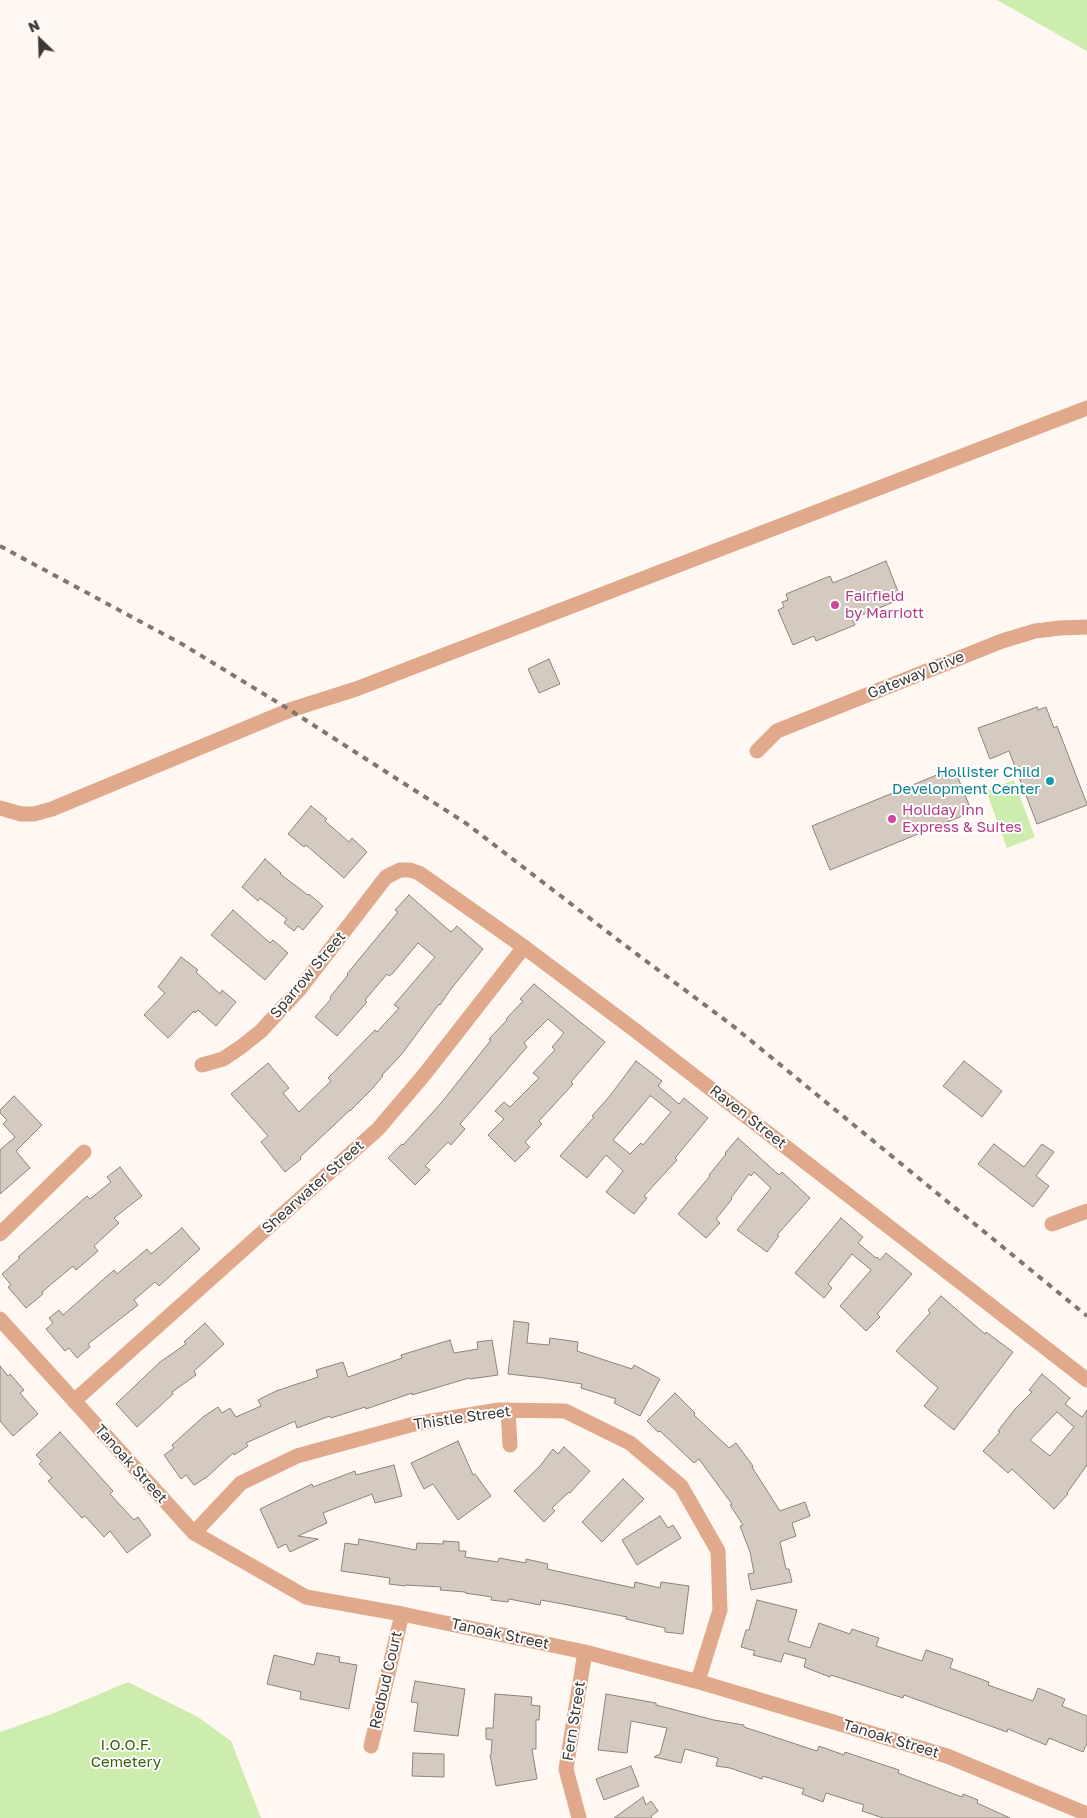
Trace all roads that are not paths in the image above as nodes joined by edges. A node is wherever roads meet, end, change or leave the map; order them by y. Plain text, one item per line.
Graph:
1 (1087, 408) edge
2 (1087, 627) edge
3 (757, 751) dead end
4 (0, 808) edge
5 (400, 870) joint
6 (524, 947) junction
7 (202, 1065) dead end
8 (84, 1152) dead end
9 (1087, 1211) edge
10 (1052, 1224) dead end
11 (0, 1234) edge
12 (0, 1319) edge
13 (1087, 1380) edge
14 (74, 1401) junction
15 (508, 1410) junction
16 (510, 1445) dead end
17 (194, 1533) junction
18 (402, 1614) junction
19 (585, 1652) junction
20 (698, 1681) junction
21 (371, 1746) dead end
22 (1087, 1814) edge
23 (579, 1818) edge

1 - 4 street
2 - 3 street, Gateway Drive
5 - 6 street, Raven Street
5 - 7 street, Sparrow Street
6 - 13 street, Raven Street
6 - 14 street, Shearwater Street
8 - 11 street
9 - 10 street
12 - 14 street, Tanoak Street
14 - 17 street, Tanoak Street
15 - 16 street
15 - 17 street, Thistle Street
15 - 20 street, Thistle Street
17 - 18 street, Tanoak Street
18 - 19 street, Tanoak Street
18 - 21 street, Redbud Court
19 - 20 street, Tanoak Street
19 - 23 street, Fern Street
20 - 22 street, Tanoak Street

